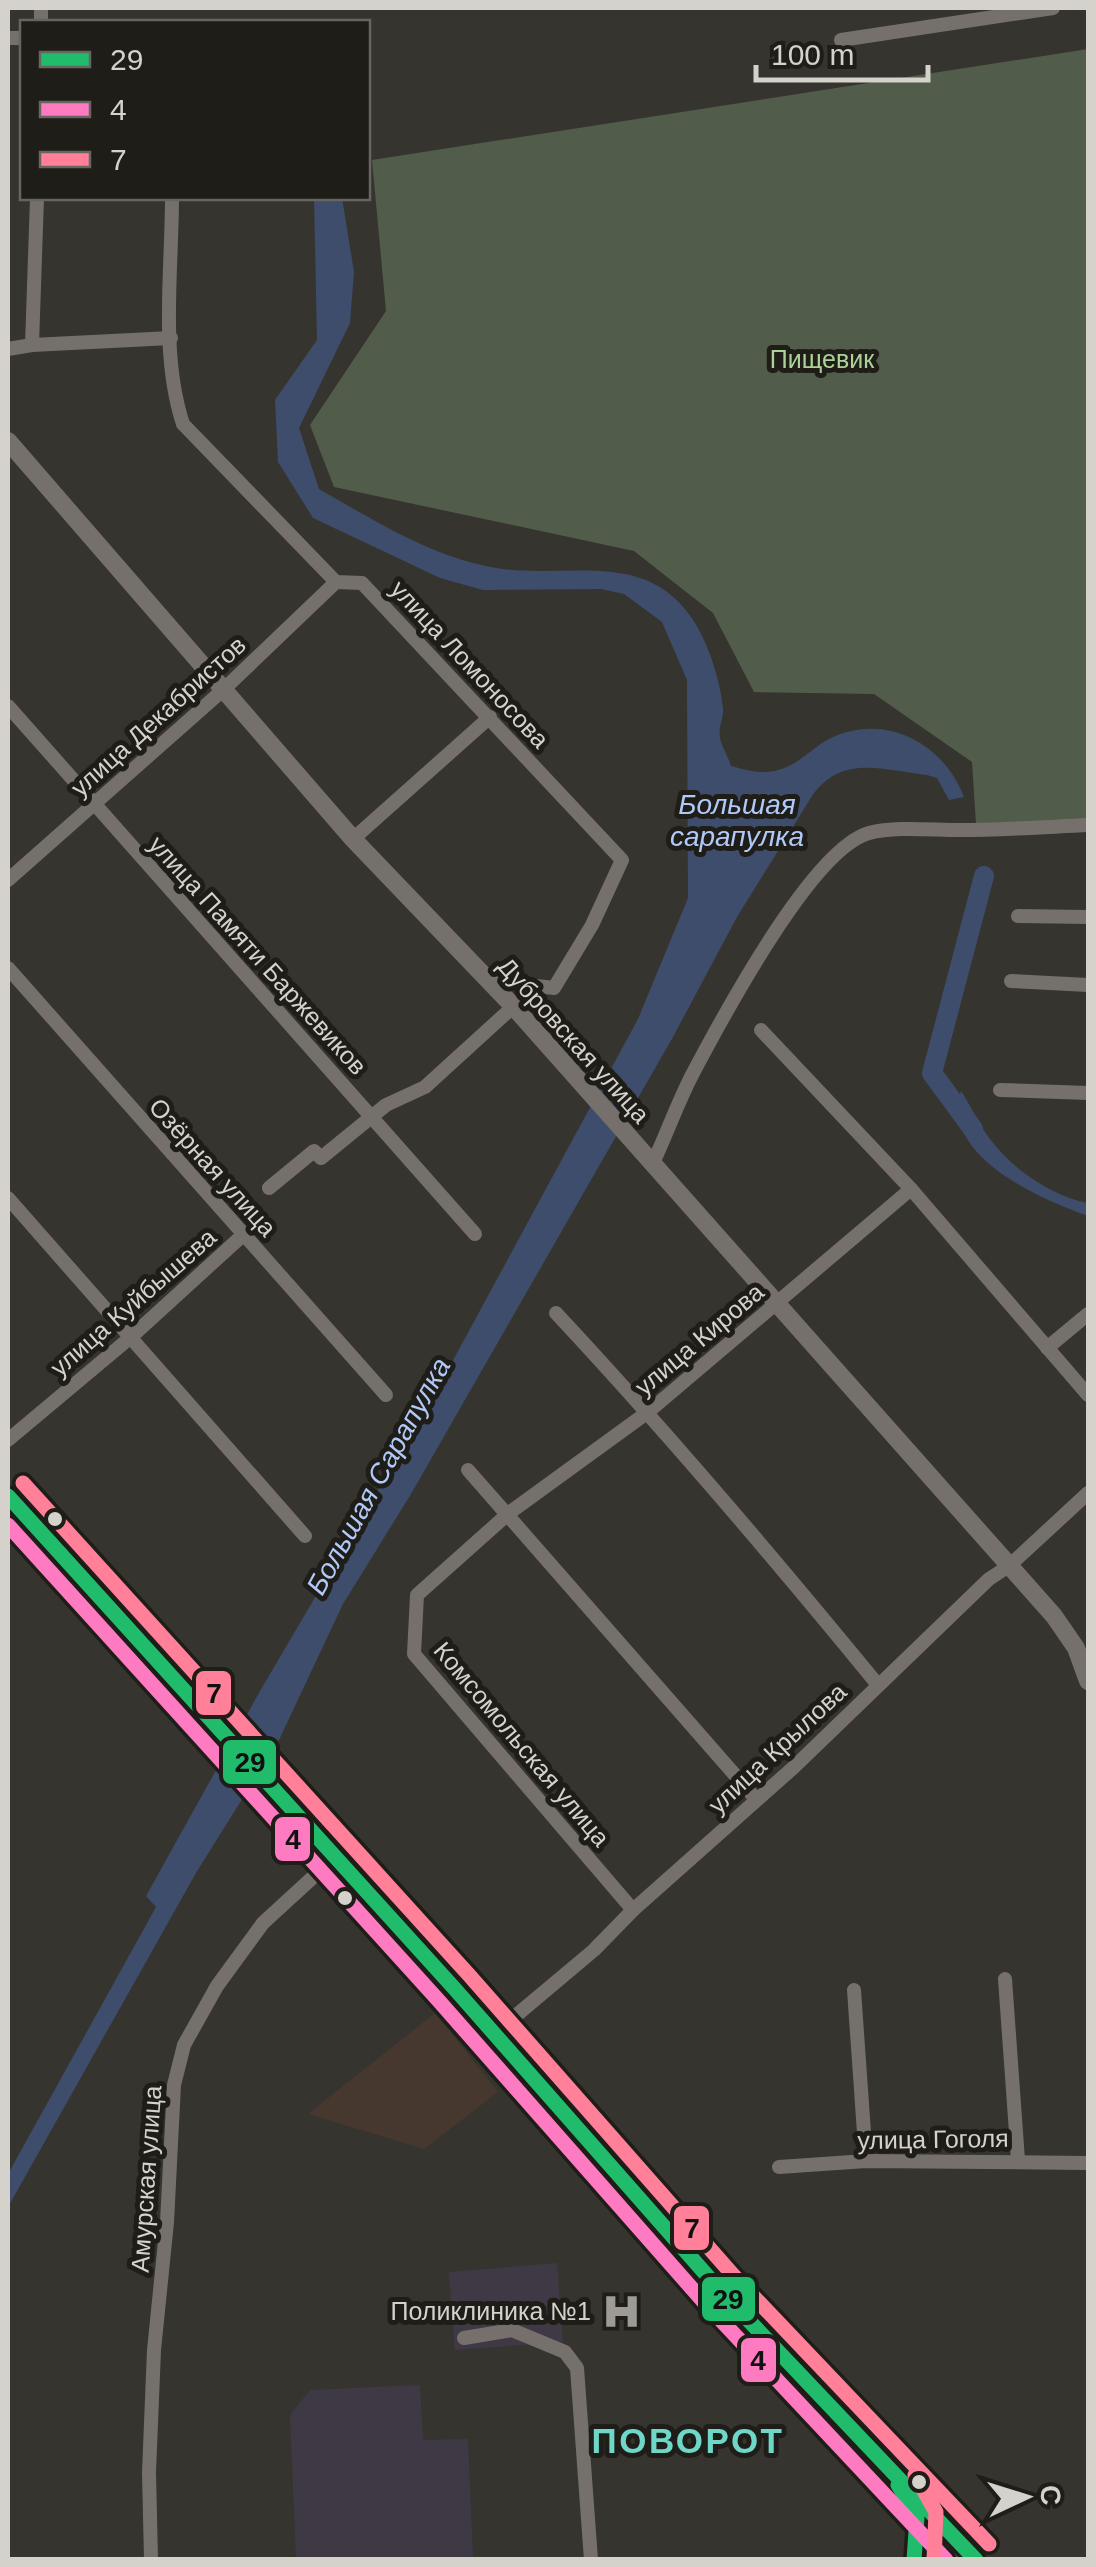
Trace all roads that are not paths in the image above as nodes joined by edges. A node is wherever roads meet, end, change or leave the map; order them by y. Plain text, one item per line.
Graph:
1 (1053, 8) edge
2 (842, 40) dead end
3 (37, 200) edge
4 (172, 200) edge
5 (171, 338) junction
6 (32, 345) junction
7 (8, 349) edge
8 (8, 441) edge
9 (336, 582) junction
10 (224, 690) junction
11 (8, 706) edge
12 (490, 717) junction
13 (94, 805) junction
14 (1088, 825) edge
15 (353, 839) junction
16 (8, 880) edge
17 (1018, 916) dead end
18 (1088, 918) edge
19 (8, 968) edge
20 (1012, 981) dead end
21 (1088, 985) edge
22 (512, 1006) junction
23 (761, 1030) dead end
24 (1000, 1090) dead end
25 (1088, 1092) edge
26 (372, 1116) junction
27 (647, 1159) junction
28 (269, 1188) dead end
29 (911, 1189) junction
30 (8, 1198) edge
31 (476, 1234) dead end
32 (243, 1235) junction
33 (776, 1304) junction
34 (556, 1313) dead end
35 (1088, 1314) edge
36 (131, 1337) junction
37 (1047, 1348) junction
38 (386, 1395) dead end
39 (1088, 1396) edge
40 (648, 1412) junction
41 (8, 1440) edge
42 (468, 1470) dead end
43 (1088, 1493) edge
44 (8, 1496) edge
45 (509, 1514) junction
46 (305, 1536) dead end
47 (1009, 1566) junction
48 (1088, 1681) edge
49 (878, 1685) junction
50 (756, 1799) junction
51 (335, 1857) junction
52 (633, 1910) junction
53 (1005, 1979) dead end
54 (854, 1990) dead end
55 (494, 2034) junction
56 (1018, 2160) junction
57 (866, 2161) junction
58 (1088, 2162) edge
59 (779, 2167) dead end
60 (464, 2338) dead end
61 (871, 2452) junction
62 (931, 2556) edge
63 (972, 2557) edge
64 (152, 2560) edge
65 (591, 2560) edge
66 (914, 2560) edge

1 - 2 street
3 - 6 street
4 - 5 street, улица Ломоносова
5 - 6 street
5 - 9 street, улица Ломоносова
6 - 7 street
8 - 10 street, Дубровская улица
9 - 10 street, улица Декабристов
9 - 12 street, улица Ломоносова
10 - 13 street, улица Декабристов
10 - 15 street, Дубровская улица
11 - 13 street, улица Памяти Баржевиков
12 - 15 street
12 - 22 street, улица Ломоносова
13 - 16 street, улица Декабристов
13 - 26 street, улица Памяти Баржевиков
14 - 27 street
15 - 22 street, Дубровская улица
17 - 18 street
19 - 32 street, Озёрная улица
20 - 21 street
22 - 26 street
22 - 27 street, Дубровская улица
23 - 29 street
24 - 25 street
26 - 28 street
26 - 31 street, улица Памяти Баржевиков
27 - 33 street, Дубровская улица
29 - 33 street, улица Кирова
29 - 37 street
30 - 36 street
32 - 36 street, улица Куйбышева
32 - 38 street, Озёрная улица
33 - 40 street, улица Кирова
33 - 47 street, Дубровская улица
34 - 40 street
35 - 37 street
36 - 41 street, улица Куйбышева
36 - 46 street
37 - 39 street
40 - 45 street, улица Кирова
40 - 49 street
42 - 45 street
43 - 47 street, улица Крылова
44 - 51 main road
45 - 50 street
45 - 52 street, Комсомольская улица
47 - 48 street, Дубровская улица
47 - 49 street, улица Крылова
49 - 50 street, улица Крылова
50 - 52 street, улица Крылова
51 - 55 main road
51 - 64 street, Амурская улица
52 - 55 street, улица Крылова
53 - 56 street
54 - 57 street
55 - 61 main road
56 - 57 street, улица Гоголя
56 - 58 street, улица Гоголя
57 - 59 street, улица Гоголя
60 - 65 street
61 - 63 main road
61 - 66 main road
62 - 63 main road
62 - 66 main road

